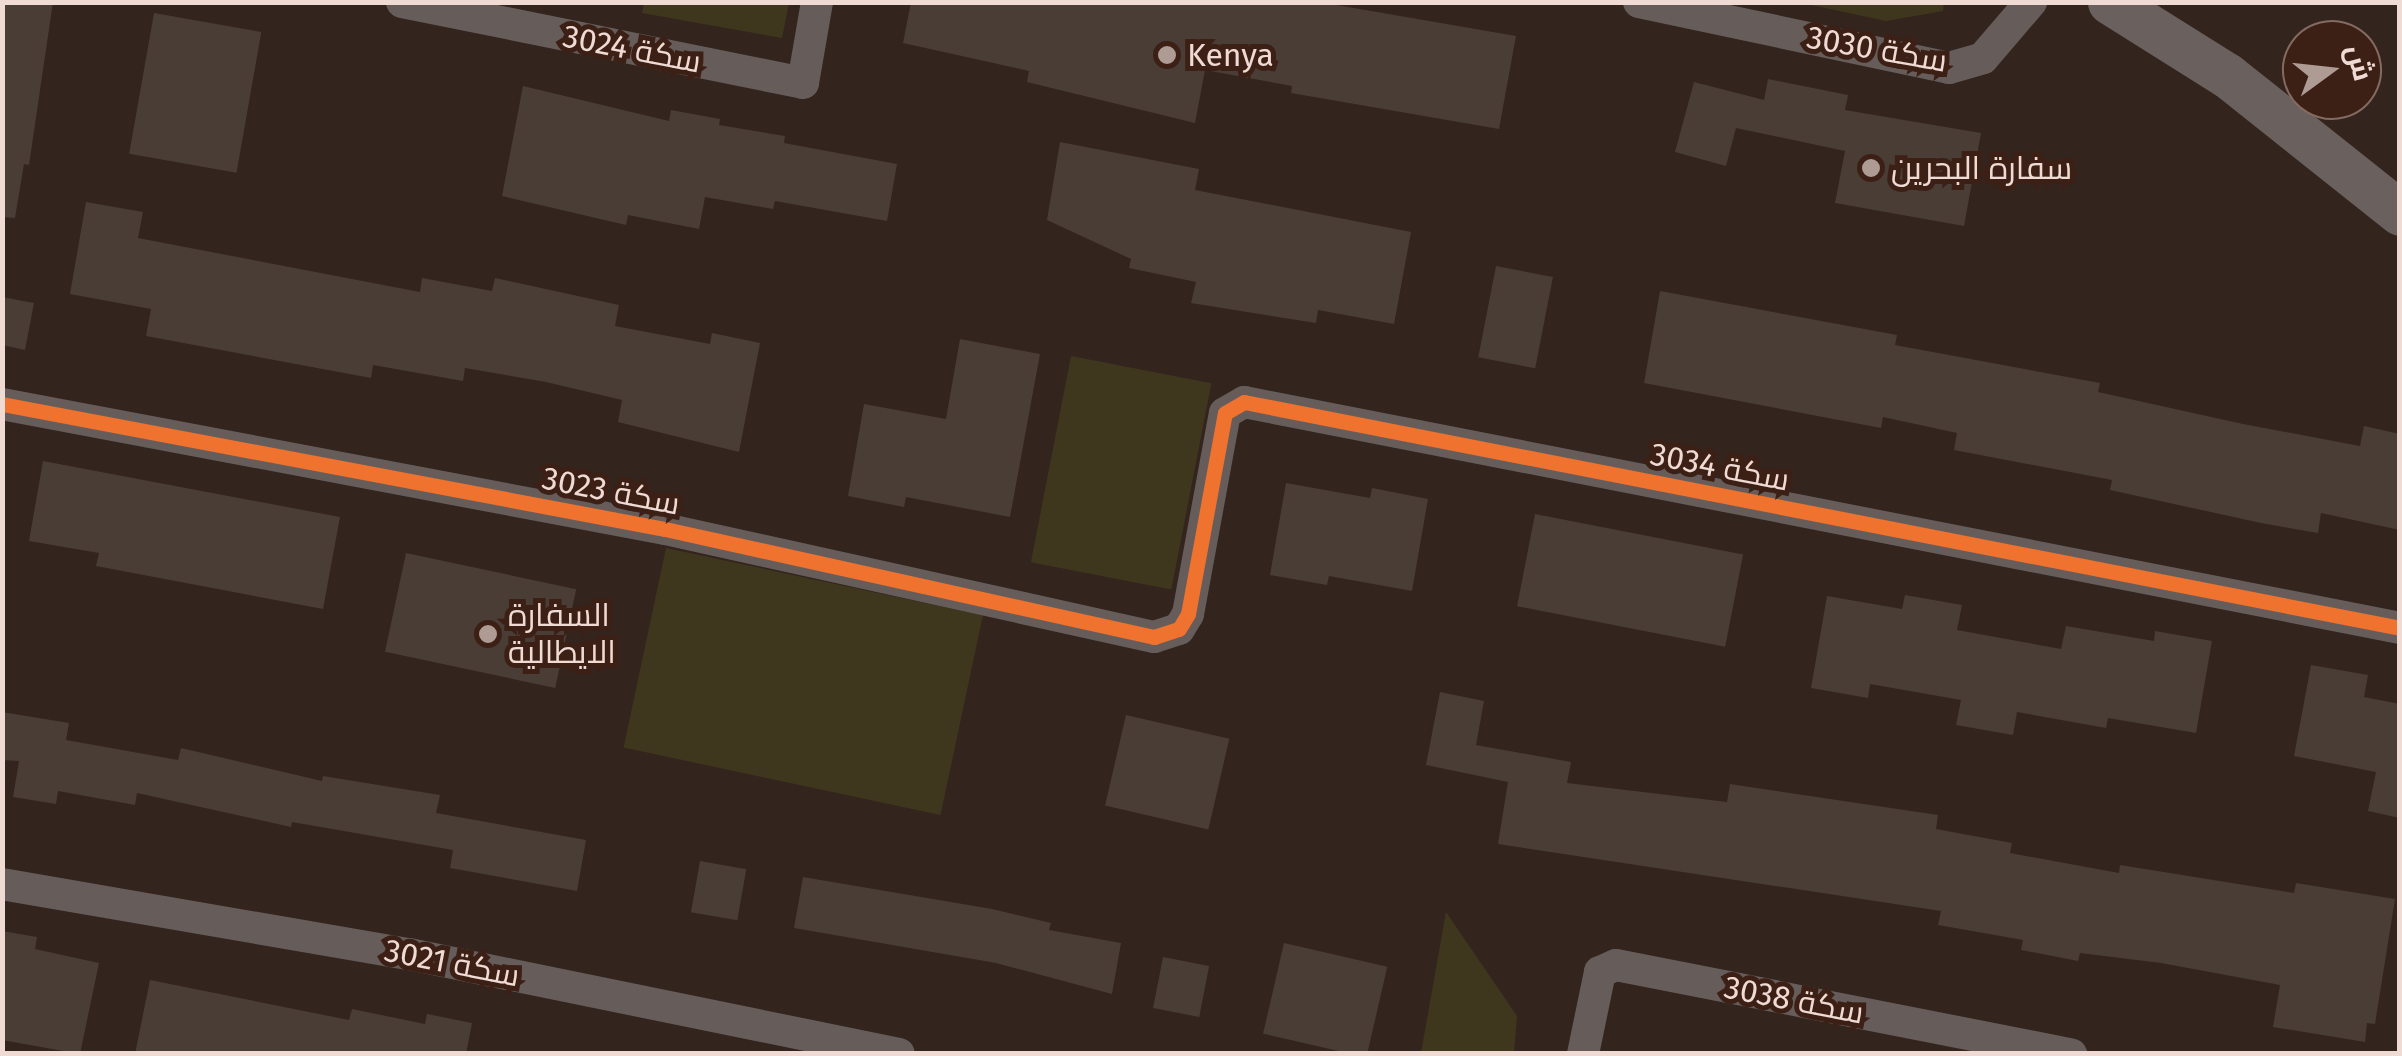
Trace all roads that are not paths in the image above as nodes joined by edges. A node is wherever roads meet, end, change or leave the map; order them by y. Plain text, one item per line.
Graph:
1 (402, 2) edge
2 (817, 2) edge
3 (1639, 2) edge
4 (2031, 2) edge
5 (2110, 2) edge
6 (2400, 213) edge
7 (2, 404) edge
8 (1190, 605) joint
9 (2400, 628) edge
10 (2, 884) edge
11 (899, 1054) edge
12 (1583, 1054) edge
13 (2071, 1054) edge

1 - 2 street, سكة 3024
3 - 4 street, سكة 3030
5 - 6 main road
7 - 8 street, سكة 3023
8 - 9 street, سكة 3034
10 - 11 street, سكة 3021
12 - 13 street, سكة 3038

